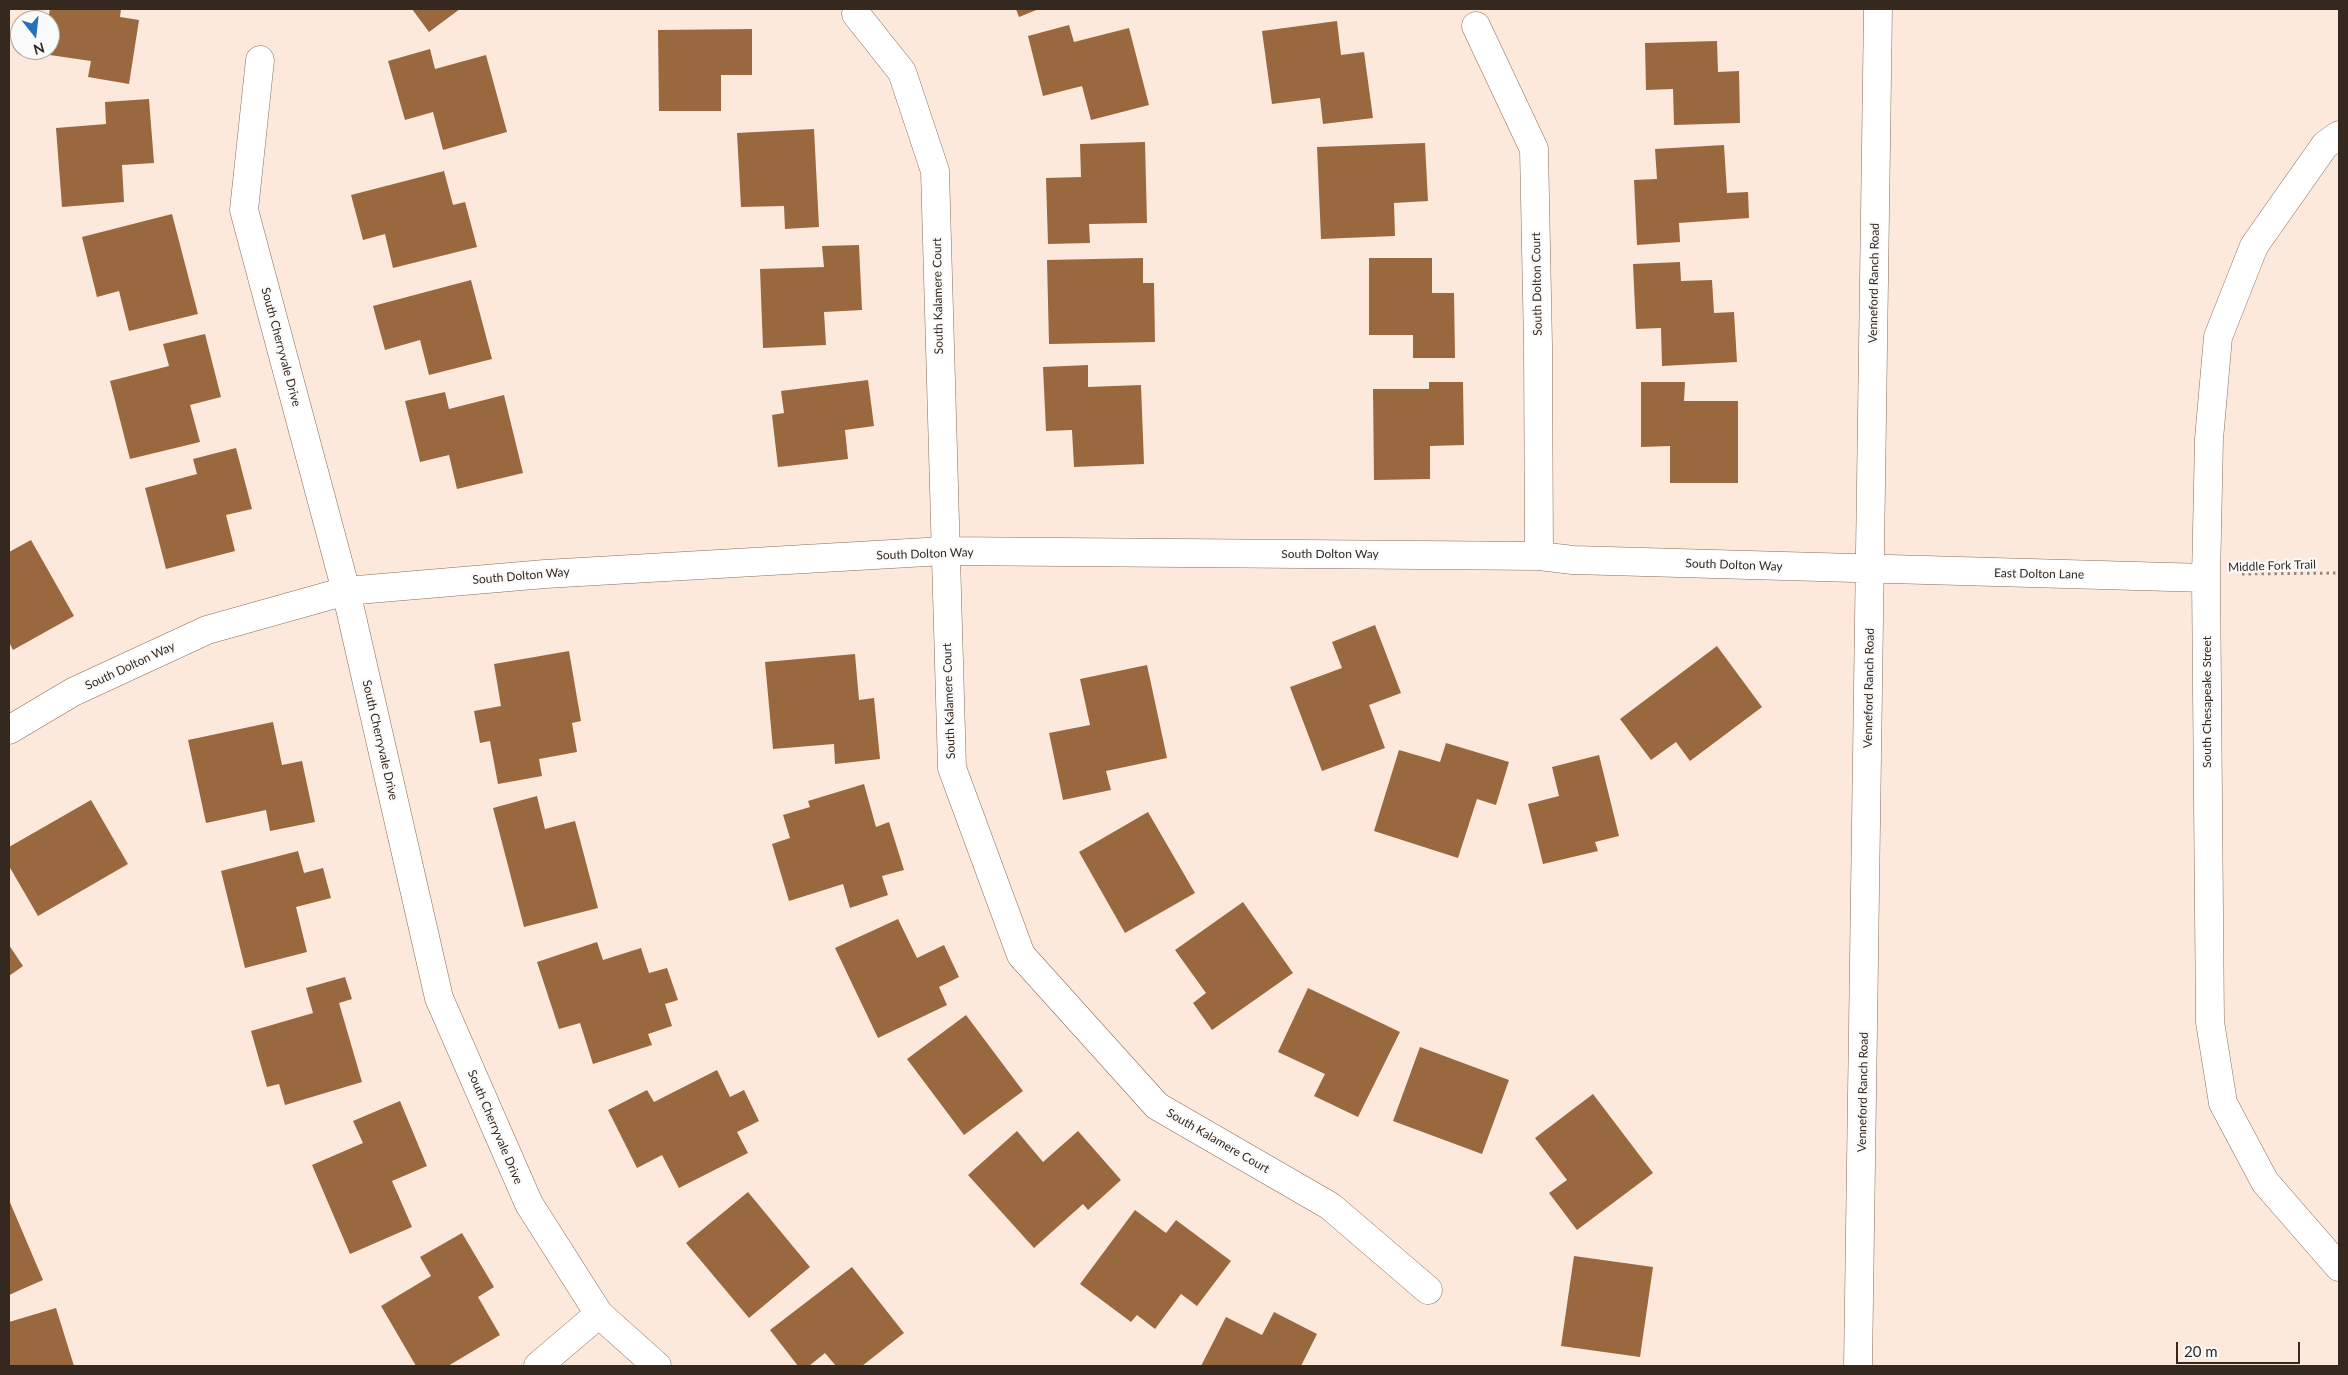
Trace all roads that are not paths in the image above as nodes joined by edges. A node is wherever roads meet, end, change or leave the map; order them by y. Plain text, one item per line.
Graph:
1 (1878, 9) edge
2 (856, 14) dead end
3 (1476, 26) dead end
4 (260, 60) dead end
5 (2339, 135) edge
6 (944, 551) junction
7 (1539, 556) junction
8 (1871, 570) junction
9 (2206, 578) junction
10 (346, 591) junction
11 (9, 730) edge
12 (2339, 1267) edge
13 (1428, 1290) dead end
14 (599, 1314) junction
15 (538, 1366) edge
16 (657, 1366) edge
17 (1858, 1366) edge

1 - 8 street, Venneford Ranch Road
2 - 6 street, South Kalamere Court
3 - 7 street, South Dolton Court
4 - 10 street, South Cherryvale Drive
5 - 9 street, South Chesapeake Street
6 - 7 street, South Dolton Way
6 - 10 street, South Dolton Way
6 - 13 street, South Kalamere Court
7 - 8 street, South Dolton Way
8 - 9 street, East Dolton Lane
8 - 17 street, Venneford Ranch Road
9 - 12 street, South Chesapeake Street
10 - 11 street, South Dolton Way
10 - 14 street, South Cherryvale Drive
14 - 15 street
14 - 16 street, South Cherryvale Drive

